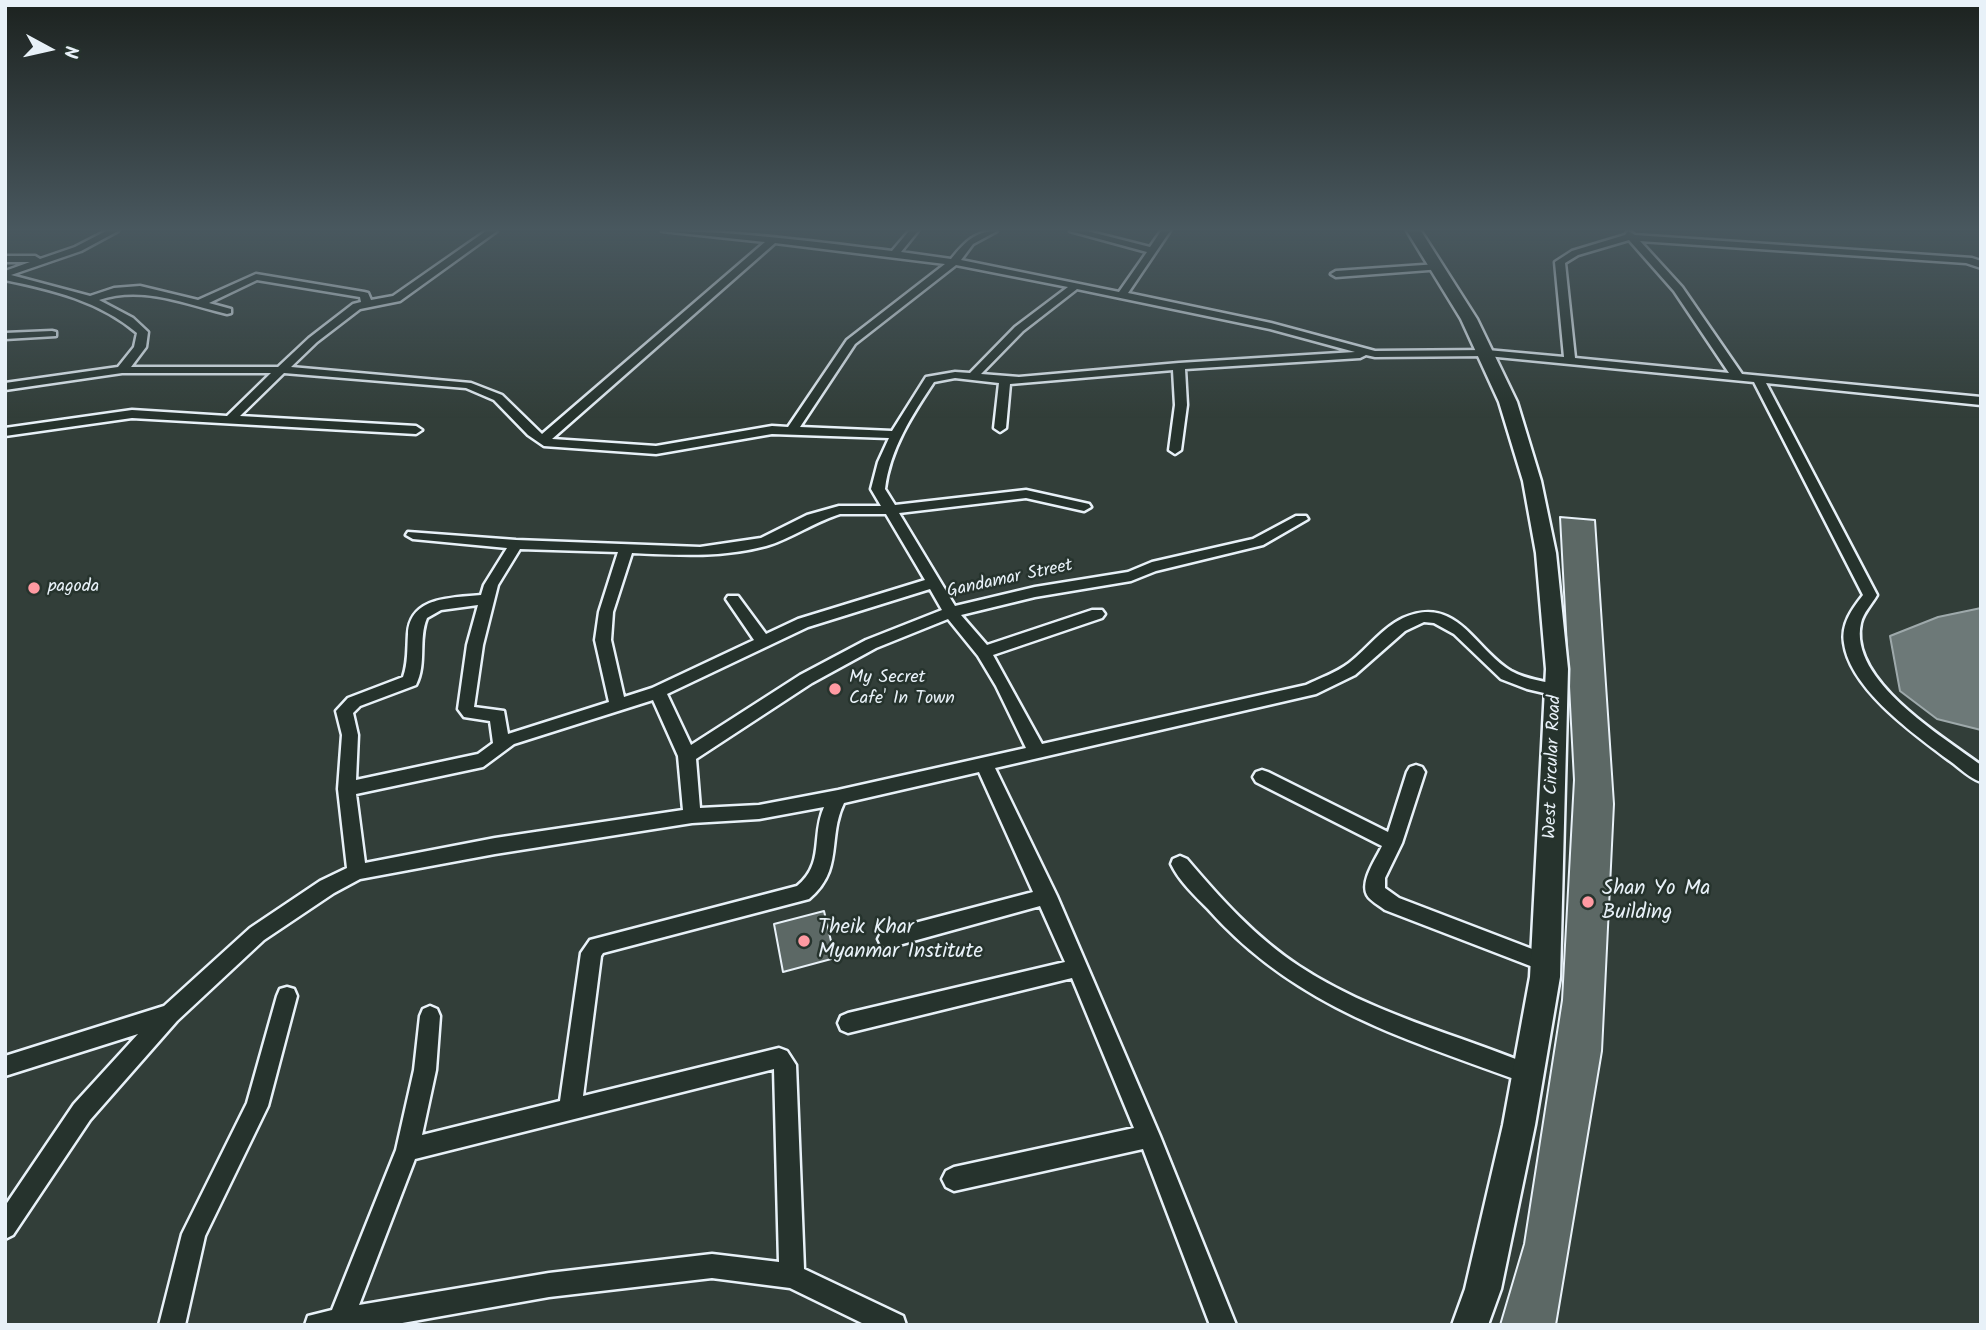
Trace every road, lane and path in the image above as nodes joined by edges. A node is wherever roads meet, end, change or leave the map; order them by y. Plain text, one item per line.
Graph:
1 (67, 293) edge
2 (112, 293) edge
3 (146, 293) edge
4 (221, 293) edge
5 (352, 293) edge
6 (404, 293) edge
7 (712, 293) edge
8 (913, 293) edge
9 (1066, 293) edge
10 (1103, 293) edge
11 (1123, 293) edge
12 (1453, 293) edge
13 (1563, 293) edge
14 (1681, 293) edge
15 (1121, 296) junction
16 (88, 300) junction
17 (367, 303) junction
18 (198, 304) junction
19 (227, 311) dead end
20 (52, 334) dead end
21 (5, 336) edge
22 (1487, 353) junction
23 (1375, 354) junction
24 (1570, 360) junction
25 (1179, 366) junction
26 (122, 370) junction
27 (284, 370) junction
28 (972, 377) junction
29 (1738, 377) junction
30 (1758, 379) junction
31 (1005, 380) junction
32 (5, 387) edge
33 (1981, 401) edge
34 (231, 418) junction
35 (1000, 428) dead end
36 (416, 430) dead end
37 (792, 430) junction
38 (5, 432) edge
39 (898, 435) junction
40 (544, 439) junction
41 (1175, 450) dead end
42 (1084, 507) dead end
43 (891, 510) junction
44 (1301, 519) dead end
45 (413, 535) dead end
46 (516, 544) junction
47 (626, 549) junction
48 (932, 583) junction
49 (486, 599) junction
50 (733, 599) dead end
51 (951, 612) junction
52 (1097, 614) dead end
53 (764, 642) junction
54 (984, 652) junction
55 (1557, 690) junction
56 (658, 692) junction
57 (618, 704) junction
58 (501, 743) junction
59 (1037, 752) junction
60 (688, 756) junction
61 (985, 764) junction
62 (1416, 772) dead end
63 (1981, 775) edge
64 (1262, 776) dead end
65 (347, 789) junction
66 (838, 797) junction
67 (692, 816) junction
68 (1392, 843) junction
69 (1180, 864) dead end
70 (357, 872) junction
71 (1047, 896) junction
72 (888, 939) dead end
73 (1546, 963) junction
74 (1078, 968) junction
75 (287, 996) dead end
76 (170, 1014) junction
77 (430, 1016) dead end
78 (848, 1023) dead end
79 (5, 1066) edge
80 (1528, 1074) junction
81 (570, 1110) junction
82 (1149, 1136) junction
83 (407, 1150) junction
84 (954, 1179) dead end
85 (5, 1227) edge
86 (792, 1276) junction
87 (329, 1322) edge
88 (172, 1325) edge
89 (894, 1325) edge
90 (1223, 1325) edge
91 (1470, 1325) edge

1 - 16 street
2 - 16 street
3 - 18 street
4 - 18 street
5 - 17 street
6 - 17 street
7 - 40 street
8 - 37 street
9 - 28 street
10 - 15 street
11 - 15 street
12 - 22 street, West Circular Road
13 - 24 street
14 - 29 street
15 - 23 street
16 - 26 street
17 - 27 street
18 - 19 street
20 - 21 street
22 - 23 street
22 - 24 street
22 - 55 street, West Circular Road
23 - 25 street
24 - 29 street
25 - 31 street
25 - 41 street
26 - 27 street
26 - 32 street
27 - 34 street
27 - 40 street
28 - 31 street
28 - 39 street
29 - 30 street
30 - 33 street
30 - 63 street
31 - 35 street
34 - 36 street
34 - 38 street
37 - 39 street
37 - 40 street
39 - 43 street
42 - 43 street
43 - 47 street
43 - 48 street
44 - 51 street, Gandamar Street
45 - 46 street
46 - 47 street
46 - 49 street
47 - 57 street
48 - 51 street
48 - 53 street
49 - 58 street
49 - 65 street
50 - 53 street
51 - 54 street
51 - 60 street, Gandamar Street
52 - 54 street
53 - 56 street
54 - 59 street
55 - 59 street
55 - 73 street, West Circular Road
56 - 57 street
56 - 60 street
57 - 58 street
58 - 65 street
59 - 61 street
60 - 67 street
61 - 66 street
61 - 71 street
62 - 68 street
64 - 68 street
65 - 70 street
66 - 67 street
66 - 81 street
67 - 70 street
68 - 73 street
69 - 80 street
70 - 76 street
71 - 72 street
71 - 74 street
73 - 80 street, West Circular Road
74 - 78 street
74 - 82 street
75 - 88 street
76 - 79 street
76 - 85 street
77 - 83 street
80 - 91 street, West Circular Road
81 - 83 street
81 - 86 street
82 - 84 street
82 - 90 street
83 - 87 street
86 - 87 street
86 - 89 street

